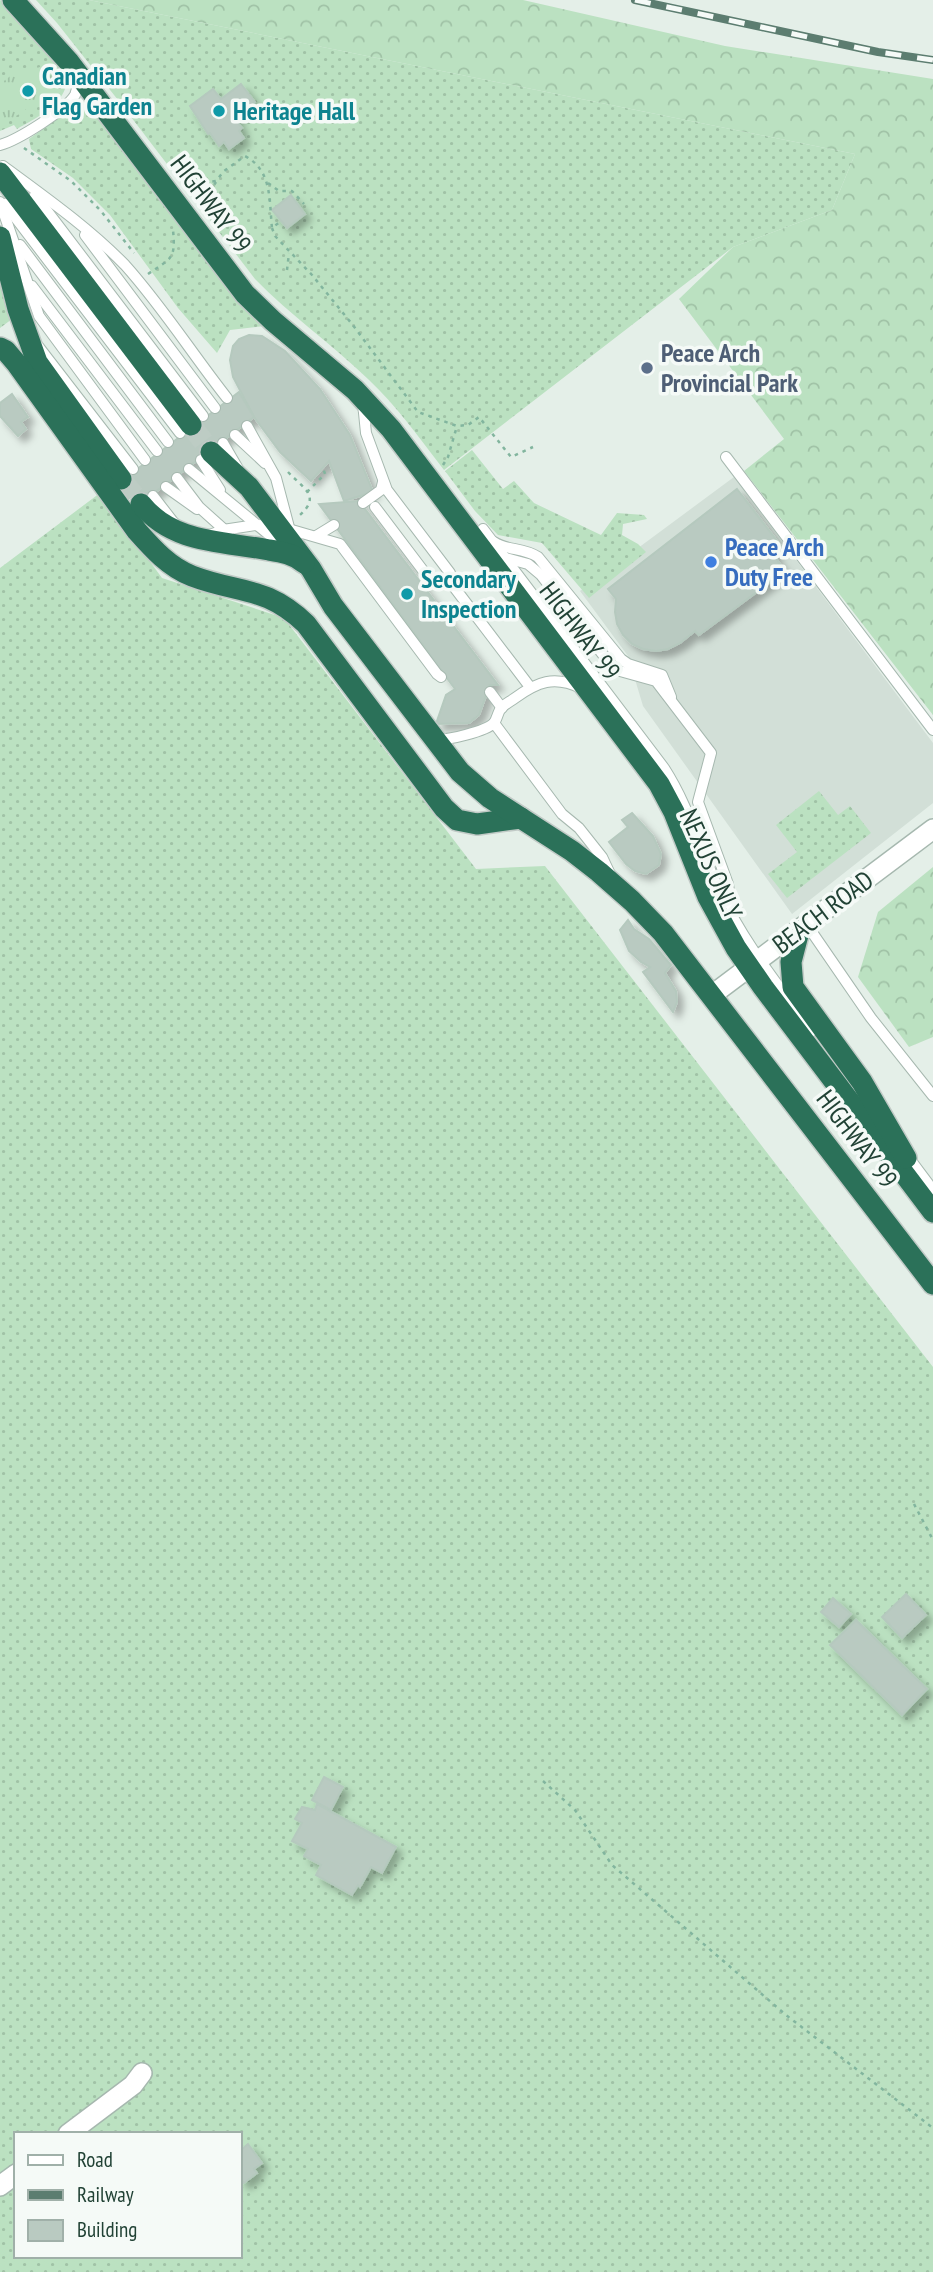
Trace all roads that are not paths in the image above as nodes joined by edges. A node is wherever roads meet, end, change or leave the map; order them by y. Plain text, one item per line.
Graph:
1 (13, 0) edge
2 (30, 0) edge
3 (69, 62) junction
4 (0, 145) edge
5 (0, 164) edge
6 (7, 174) edge
7 (0, 200) edge
8 (58, 207) junction
9 (5, 231) edge
10 (21, 263) junction
11 (0, 348) edge
12 (355, 390) junction
13 (227, 398) dead end
14 (176, 404) junction
15 (215, 408) dead end
16 (191, 425) tunnel mouth
17 (247, 426) dead end
18 (235, 435) dead end
19 (168, 443) dead end
20 (157, 451) dead end
21 (212, 452) joint
22 (726, 457) dead end
23 (145, 460) dead end
24 (189, 469) dead end
25 (272, 471) junction
26 (127, 474) tunnel mouth
27 (177, 478) dead end
28 (383, 482) junction
29 (166, 486) dead end
30 (227, 499) junction
31 (147, 500) tunnel mouth
32 (363, 503) dead end
33 (375, 507) dead end
34 (206, 514) junction
35 (256, 525) junction
36 (334, 526) dead end
37 (284, 527) junction
38 (223, 530) junction
39 (316, 536) junction
40 (196, 538) junction
41 (490, 544) junction
42 (253, 546) junction
43 (302, 559) junction
44 (451, 583) junction
45 (441, 677) dead end
46 (530, 687) junction
47 (489, 692) dead end
48 (671, 696) dead end
49 (596, 698) junction
50 (502, 708) junction
51 (494, 723) junction
52 (933, 730) edge
53 (431, 736) junction
54 (521, 818) junction
55 (933, 829) edge
56 (616, 886) junction
57 (732, 916) junction
58 (803, 928) junction
59 (736, 948) junction
60 (754, 964) junction
61 (712, 995) junction
62 (933, 1096) edge
63 (898, 1144) junction
64 (933, 1190) edge
65 (933, 1205) edge
66 (933, 1212) edge
67 (933, 1284) edge
68 (142, 2073) dead end
69 (71, 2132) edge

1 - 3 highway, HIGHWAY 99
2 - 41 highway
3 - 4 lane
3 - 12 highway, HIGHWAY 99
5 - 6 lane
6 - 8 lane
6 - 14 highway
7 - 9 lane
7 - 14 lane
8 - 13 lane
8 - 15 lane
9 - 10 lane
9 - 19 lane
9 - 26 highway
10 - 20 lane
10 - 23 lane
11 - 54 highway
12 - 28 lane
12 - 41 highway, HIGHWAY 99
14 - 16 highway
17 - 25 lane
18 - 25 lane
21 - 30 lane
21 - 37 highway
22 - 52 lane
24 - 30 lane
25 - 37 lane
27 - 34 lane
28 - 32 lane
28 - 44 lane
29 - 34 lane
30 - 35 lane
31 - 40 highway
33 - 44 lane
34 - 38 lane
35 - 37 lane
35 - 38 lane
35 - 43 lane
36 - 39 lane
37 - 39 lane
37 - 43 highway
38 - 40 lane
38 - 42 lane
39 - 45 lane
40 - 42 highway
41 - 48 lane
41 - 49 highway, HIGHWAY 99
41 - 57 lane, NEXUS ONLY
41 - 57 lane
42 - 43 highway
43 - 53 highway
44 - 46 lane
46 - 49 lane
46 - 50 lane
47 - 50 lane
49 - 59 highway, HIGHWAY 99
50 - 51 lane
51 - 53 lane
51 - 56 lane
53 - 54 highway
54 - 56 highway
55 - 58 street, BEACH ROAD
56 - 61 highway, HIGHWAY 99
57 - 59 lane
57 - 60 lane, NEXUS ONLY
58 - 60 street, BEACH ROAD
58 - 62 lane
58 - 63 highway
59 - 60 highway, HIGHWAY 99
60 - 61 street, BEACH ROAD
60 - 63 lane, NEXUS ONLY
60 - 66 highway, HIGHWAY 99
61 - 67 highway, HIGHWAY 99
63 - 64 lane, NEXUS ONLY
63 - 65 highway
68 - 69 street

